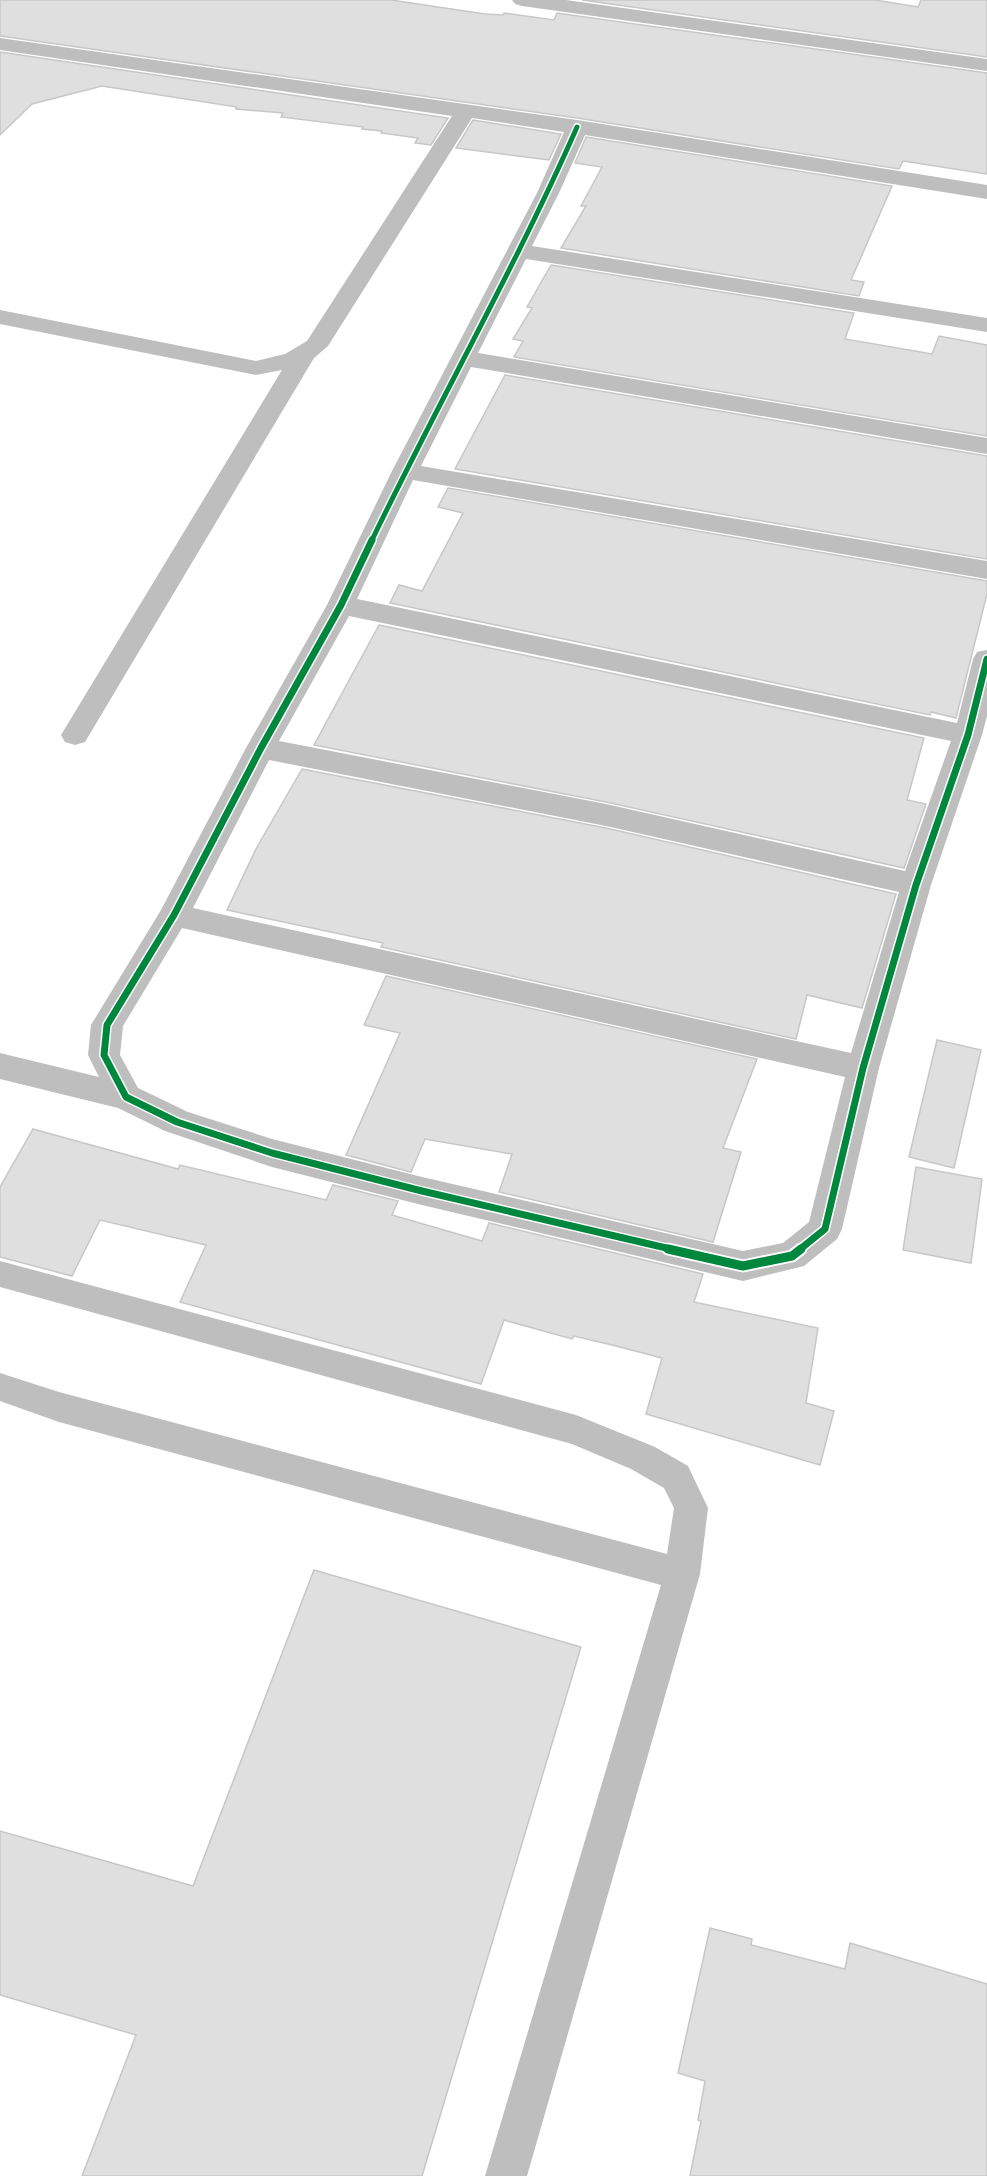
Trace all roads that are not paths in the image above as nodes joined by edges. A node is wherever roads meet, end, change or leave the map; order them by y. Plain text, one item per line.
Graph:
1 (522, 0) edge
2 (3, 48) edge
3 (987, 65) edge
4 (466, 111) junction
5 (577, 127) junction
6 (987, 192) edge
7 (519, 251) junction
8 (0, 317) edge
9 (987, 325) edge
10 (304, 354) junction
11 (463, 358) junction
12 (987, 446) edge
13 (405, 471) junction
14 (987, 570) edge
15 (340, 605) junction
16 (987, 659) edge
17 (75, 735) dead end
18 (968, 735) junction
19 (261, 747) junction
20 (916, 885) junction
21 (174, 915) junction
22 (0, 1066) edge
23 (863, 1068) junction
24 (126, 1097) junction
25 (0, 1274) edge
26 (0, 1387) edge
27 (682, 1574) junction
28 (506, 2176) edge

1 - 3 street
2 - 4 street
4 - 5 street
4 - 10 street
5 - 6 street
5 - 7 street
7 - 9 street
7 - 11 street
8 - 10 street
10 - 17 street
11 - 12 street
11 - 13 street
13 - 14 street
13 - 15 street
15 - 18 street
15 - 19 street
16 - 18 street
18 - 20 street
19 - 20 street
19 - 21 street
20 - 23 street
21 - 23 street
21 - 24 street
22 - 24 street
23 - 24 street
25 - 27 lane
26 - 27 lane
27 - 28 lane

